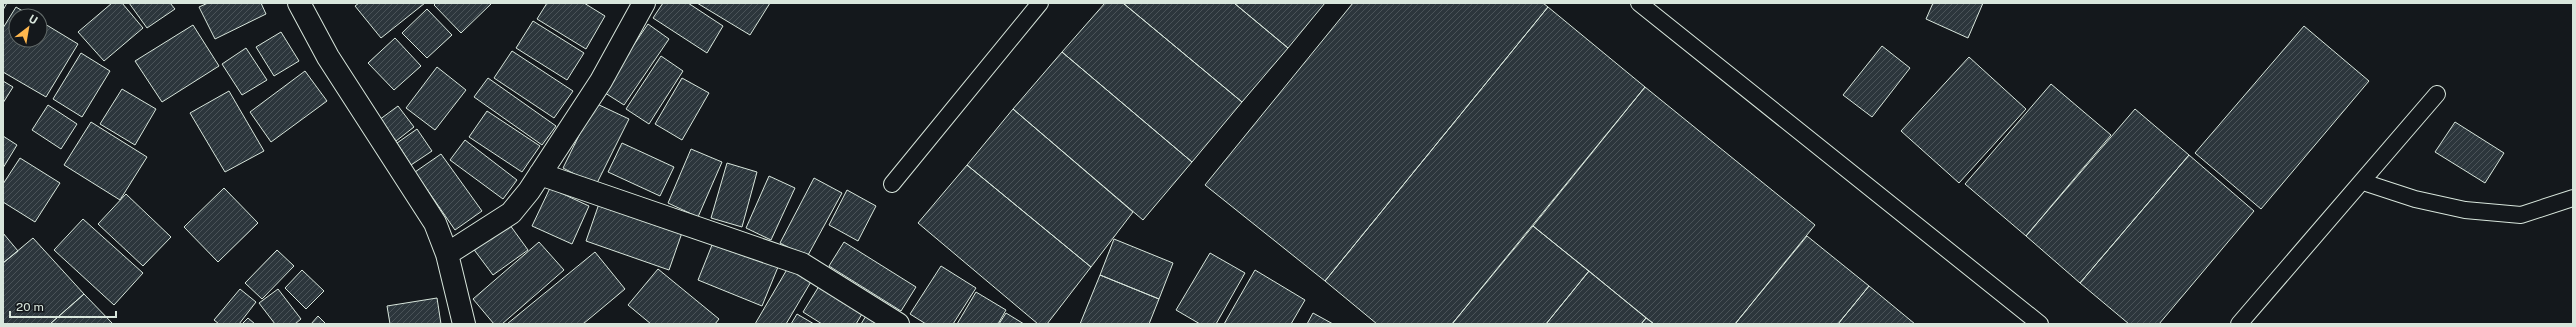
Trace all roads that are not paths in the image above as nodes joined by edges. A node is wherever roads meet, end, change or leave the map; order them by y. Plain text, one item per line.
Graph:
1 (299, 3) edge
2 (644, 3) edge
3 (1040, 3) edge
4 (1639, 3) edge
5 (2437, 94) dead end
6 (540, 174) junction
7 (2363, 182) junction
8 (892, 184) dead end
9 (2573, 198) edge
10 (447, 254) junction
11 (464, 324) edge
12 (898, 324) edge
13 (2040, 324) edge
14 (2240, 324) edge

1 - 10 street
2 - 6 street
3 - 8 lane
4 - 13 lane
5 - 7 lane
6 - 10 street
6 - 12 street
7 - 9 lane
7 - 14 lane
10 - 11 street

